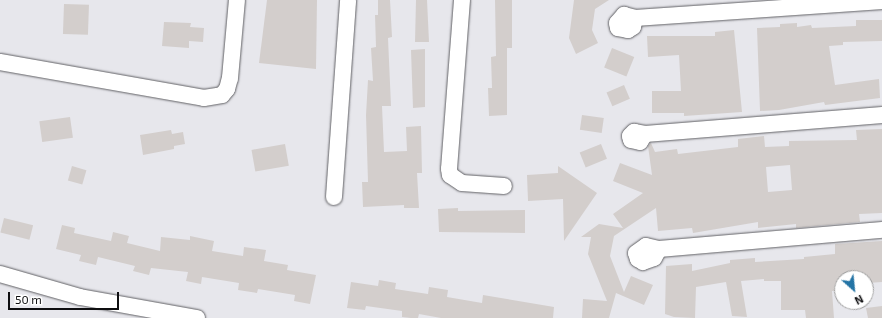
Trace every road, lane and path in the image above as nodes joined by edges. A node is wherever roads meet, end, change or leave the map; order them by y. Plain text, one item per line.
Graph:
1 (237, 0) edge
2 (348, 0) edge
3 (462, 0) edge
4 (882, 1) edge
5 (634, 18) dead end
6 (0, 62) edge
7 (882, 115) edge
8 (645, 134) dead end
9 (504, 186) dead end
10 (334, 197) dead end
11 (882, 230) edge
12 (659, 249) dead end
13 (0, 274) edge
14 (133, 313) edge
15 (197, 318) edge

1 - 6 street
2 - 10 street
3 - 9 street
4 - 5 street
7 - 8 street
11 - 12 street
13 - 14 street
14 - 15 street

